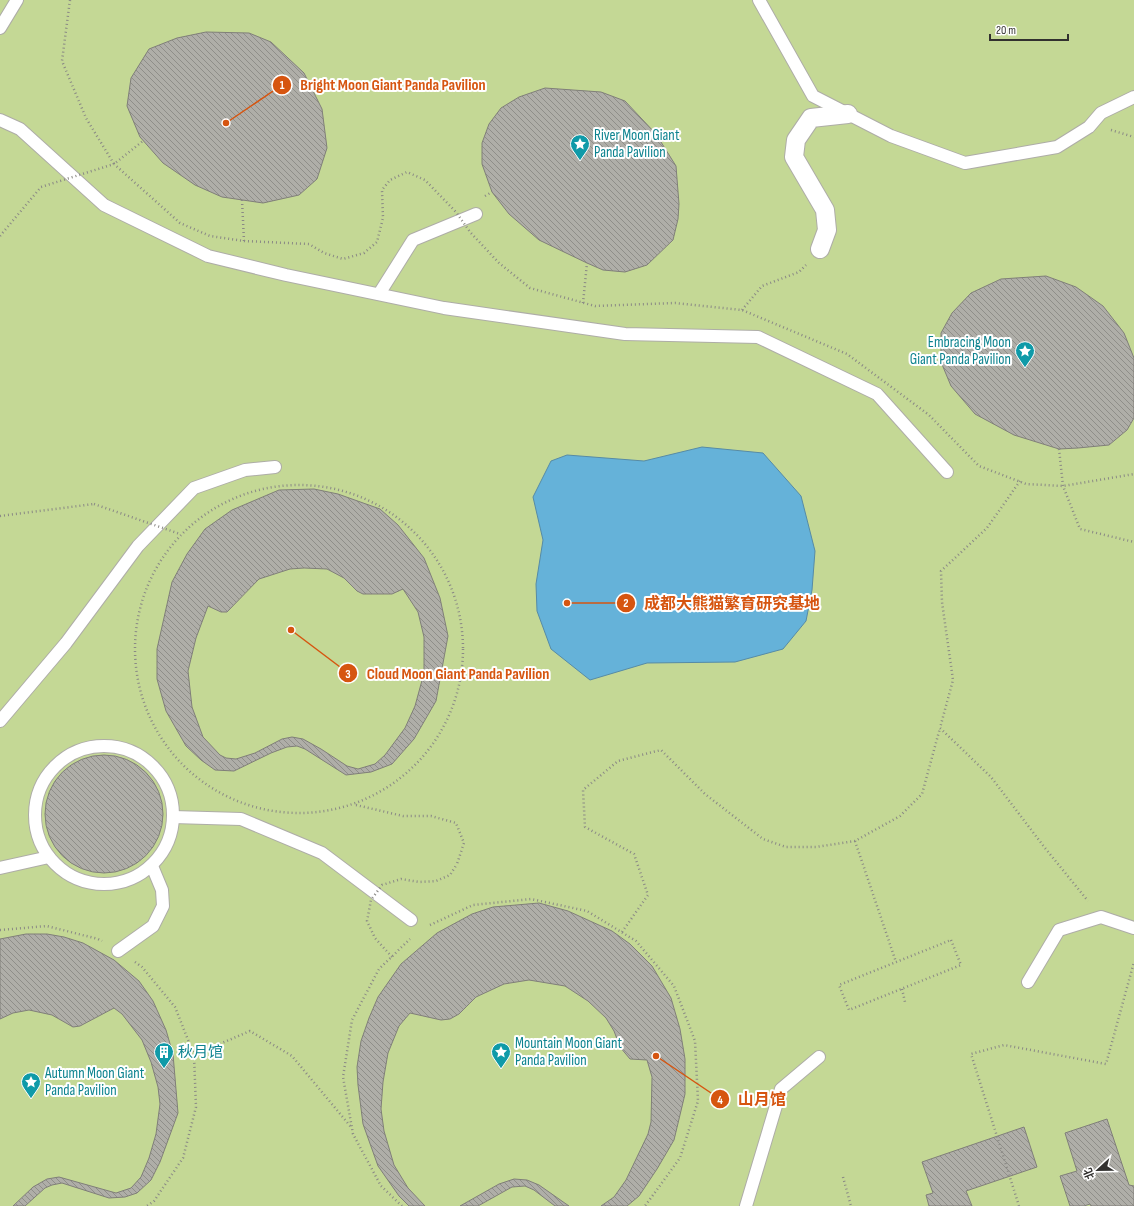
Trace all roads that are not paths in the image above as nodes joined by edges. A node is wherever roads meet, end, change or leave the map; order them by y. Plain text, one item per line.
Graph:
1 (759, 0) edge
2 (9, 6) edge
3 (0, 28) edge
4 (1134, 97) edge
5 (848, 114) junction
6 (0, 120) edge
7 (476, 214) dead end
8 (820, 249) road end
9 (379, 294) junction
10 (275, 467) dead end
11 (947, 472) dead end
12 (0, 721) edge
13 (173, 817) junction
14 (50, 857) junction
15 (152, 866) junction
16 (0, 868) edge
17 (411, 920) dead end
18 (1134, 928) edge
19 (118, 951) road end
20 (1028, 982) dead end
21 (820, 1057) dead end
22 (746, 1206) edge

1 - 5 lane
2 - 3 lane
4 - 5 lane
5 - 8 street
6 - 9 lane
7 - 9 lane
9 - 11 lane
10 - 12 lane
13 - 14 lane
13 - 15 lane
13 - 17 lane
14 - 15 lane
14 - 16 lane
15 - 19 lane
18 - 20 lane
21 - 22 lane

